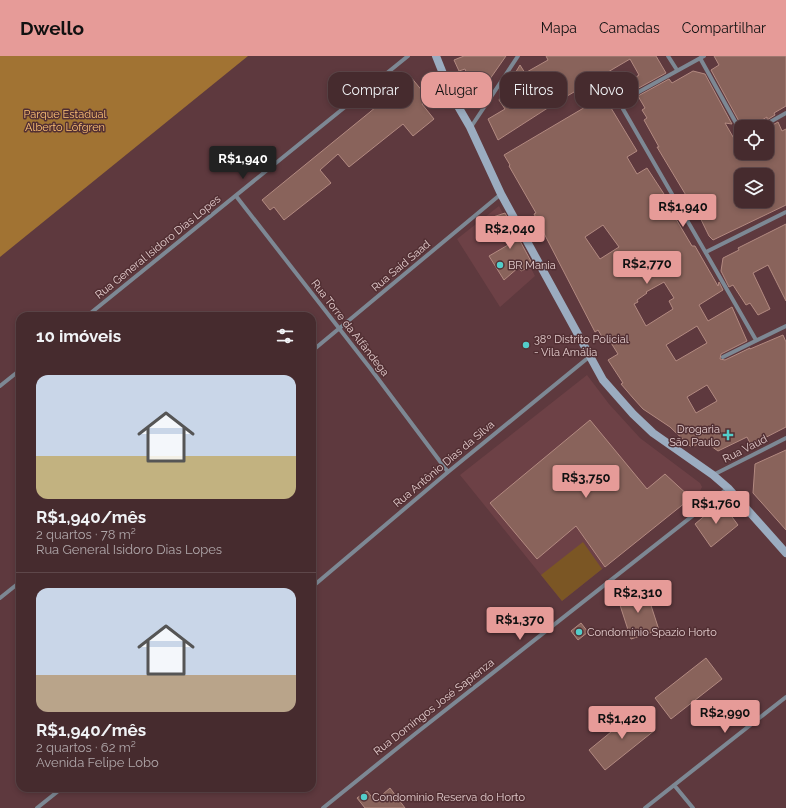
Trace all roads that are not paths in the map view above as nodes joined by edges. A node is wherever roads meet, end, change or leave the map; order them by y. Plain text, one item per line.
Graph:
1 (408, 56) edge
2 (436, 56) edge
3 (518, 56) edge
4 (668, 56) edge
5 (702, 57) edge
6 (677, 70) junction
7 (786, 113) edge
8 (735, 120) edge
9 (774, 120) edge
10 (470, 127) junction
11 (501, 194) junction
12 (236, 196) junction
13 (786, 212) edge
14 (706, 252) junction
15 (92, 312) edge
16 (786, 326) edge
17 (339, 329) junction
18 (756, 340) junction
19 (316, 348) edge
20 (589, 357) junction
21 (723, 357) dead end
22 (16, 373) edge
23 (0, 386) edge
24 (786, 438) edge
25 (448, 472) junction
26 (713, 475) junction
27 (728, 488) junction
28 (786, 553) edge
29 (316, 584) edge
30 (16, 585) edge
31 (0, 598) edge
32 (786, 697) edge
33 (674, 785) junction
34 (57, 792) edge
35 (37, 808) edge
36 (323, 808) edge
37 (645, 808) edge
38 (693, 808) edge

1 - 12 street, Rua General Isidoro Dias Lopes
2 - 10 main road
3 - 10 street
4 - 6 street
5 - 6 street
5 - 8 street
6 - 14 street
7 - 9 street
10 - 11 main road
11 - 17 street, Rua Said Saad
11 - 20 main road
12 - 15 street, Rua General Isidoro Dias Lopes
12 - 17 street, Rua Torre da Alfândega
13 - 14 street
14 - 18 street
16 - 18 street
17 - 19 street, Rua Said Saad
17 - 25 street, Rua Torre da Alfândega
18 - 21 street
20 - 25 street, Rua Antônio Dias da Silva
20 - 26 main road
22 - 23 street
24 - 26 street, Rua Vaud
25 - 29 street, Rua Antônio Dias da Silva
26 - 27 main road
27 - 28 main road
27 - 36 street, Rua Domingos José Sapienza
30 - 31 street
32 - 33 street
33 - 37 street
33 - 38 street
34 - 35 street

